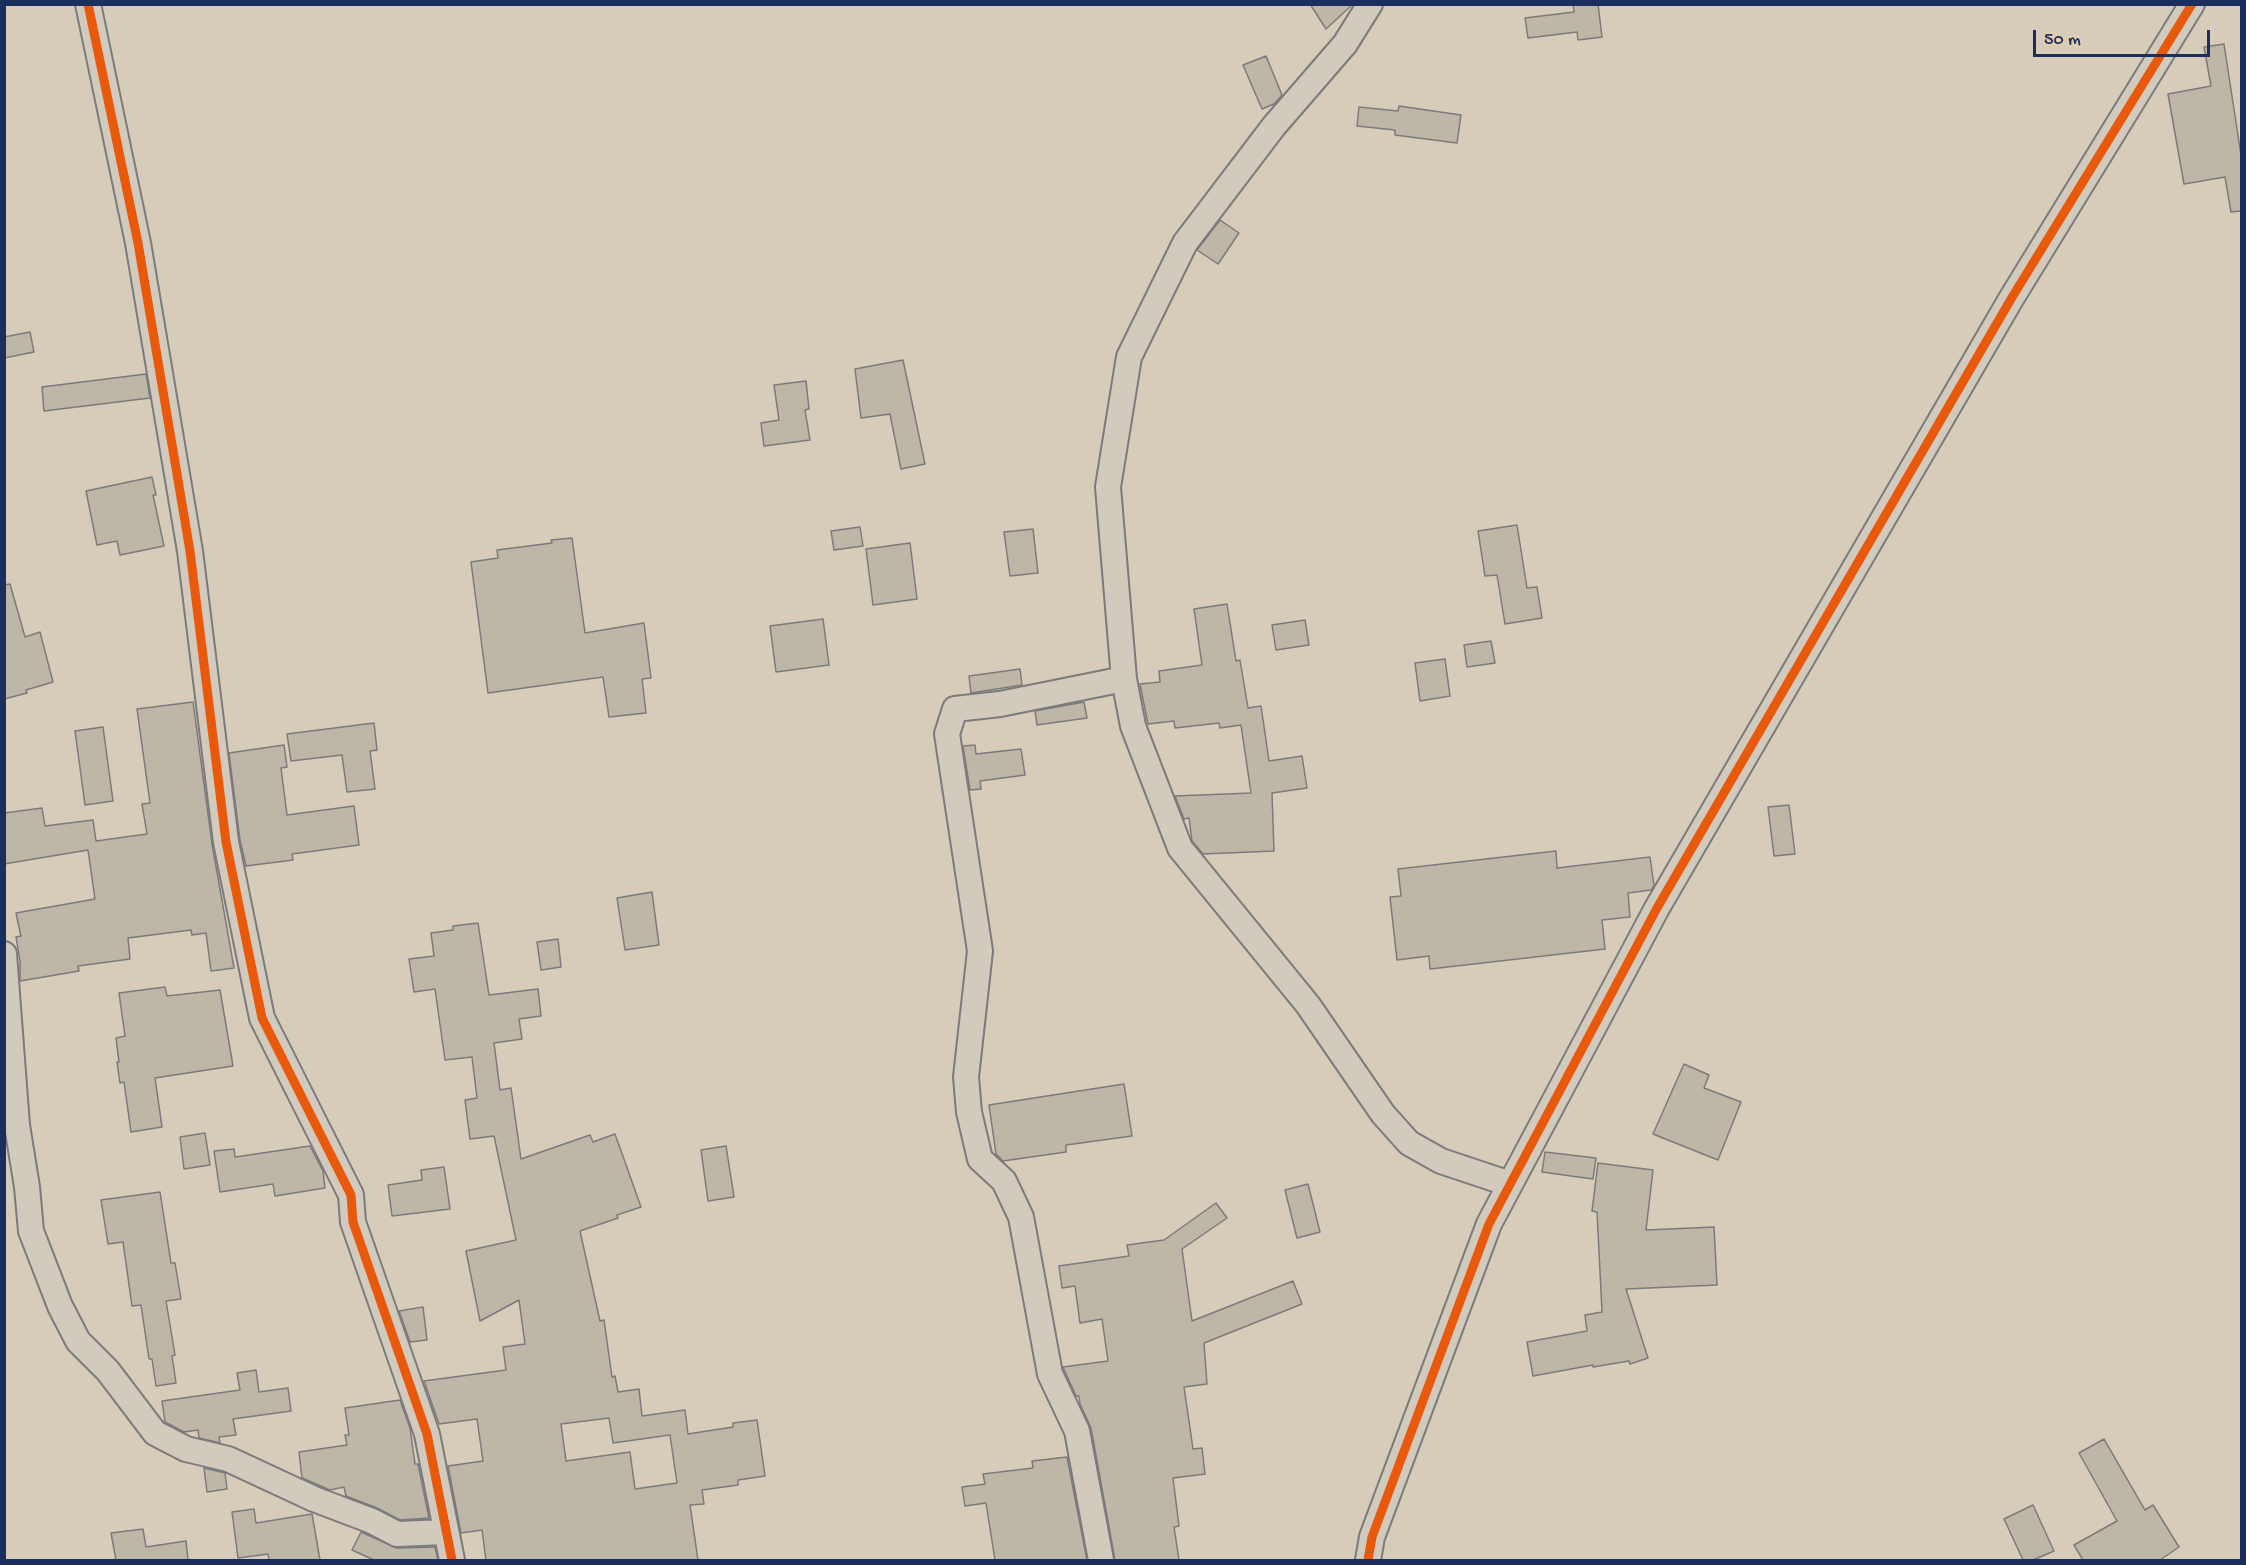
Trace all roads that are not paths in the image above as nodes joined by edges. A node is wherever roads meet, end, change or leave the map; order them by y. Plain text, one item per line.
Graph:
1 (88, 4) edge
2 (1371, 4) edge
3 (2192, 4) edge
4 (1124, 679) junction
5 (4, 954) edge
6 (1510, 1184) junction
7 (446, 1532) junction
8 (452, 1560) edge
9 (1101, 1560) edge
10 (1368, 1560) edge

1 - 7 street
2 - 4 street
3 - 6 street
4 - 6 street
4 - 9 street
5 - 7 street
6 - 10 street
7 - 8 street

